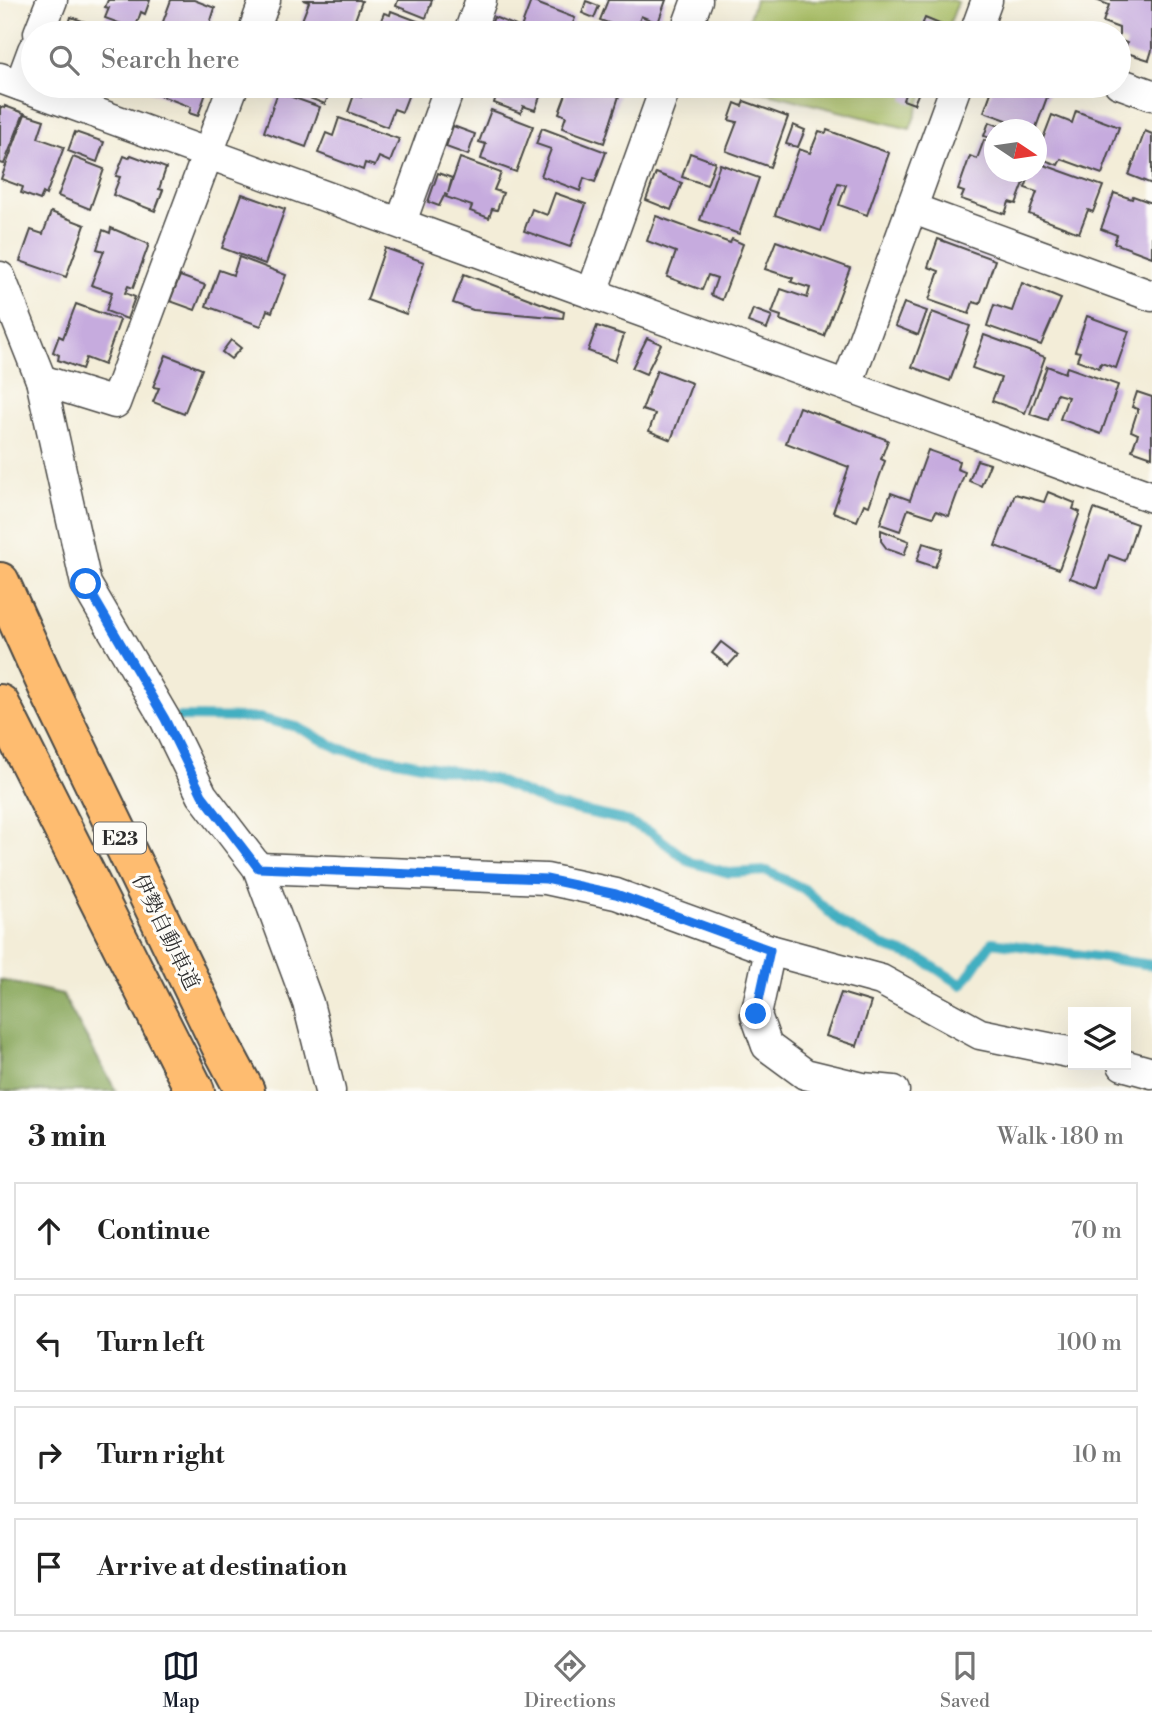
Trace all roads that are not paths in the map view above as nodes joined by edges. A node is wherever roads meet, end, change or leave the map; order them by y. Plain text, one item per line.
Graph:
1 (52, 0) edge
2 (265, 0) edge
3 (481, 0) edge
4 (697, 0) edge
5 (986, 0) edge
6 (44, 21) edge
7 (257, 21) edge
8 (473, 21) edge
9 (689, 21) edge
10 (981, 21) edge
11 (21, 66) edge
12 (10, 81) edge
13 (1131, 87) edge
14 (1152, 95) edge
15 (57, 98) edge
16 (229, 98) edge
17 (446, 98) edge
18 (662, 98) edge
19 (952, 98) edge
20 (209, 153) junction
21 (911, 208) junction
22 (401, 222) junction
23 (0, 277) edge
24 (592, 292) junction
25 (1152, 296) edge
26 (41, 380) junction
27 (847, 385) junction
28 (1152, 497) edge
29 (0, 582) edge
30 (0, 704) edge
31 (258, 868) junction
32 (770, 950) junction
33 (1068, 1052) edge
34 (1131, 1067) edge
35 (1152, 1073) edge
36 (195, 1091) edge
37 (246, 1091) edge
38 (330, 1091) edge
39 (894, 1091) edge

1 - 6 street
2 - 7 street
3 - 8 street
4 - 9 street
5 - 10 street
11 - 12 street
13 - 14 street
15 - 20 street
16 - 20 street
17 - 22 street
18 - 24 street
19 - 21 street
20 - 22 street
20 - 26 street
21 - 25 street
21 - 27 street
22 - 24 street
23 - 26 street
24 - 27 street
26 - 31 street
27 - 28 street
29 - 37 highway, 伊勢自動車道 / E23
30 - 36 highway, E23
31 - 32 street
31 - 38 street
32 - 33 street
32 - 39 street
34 - 35 street

